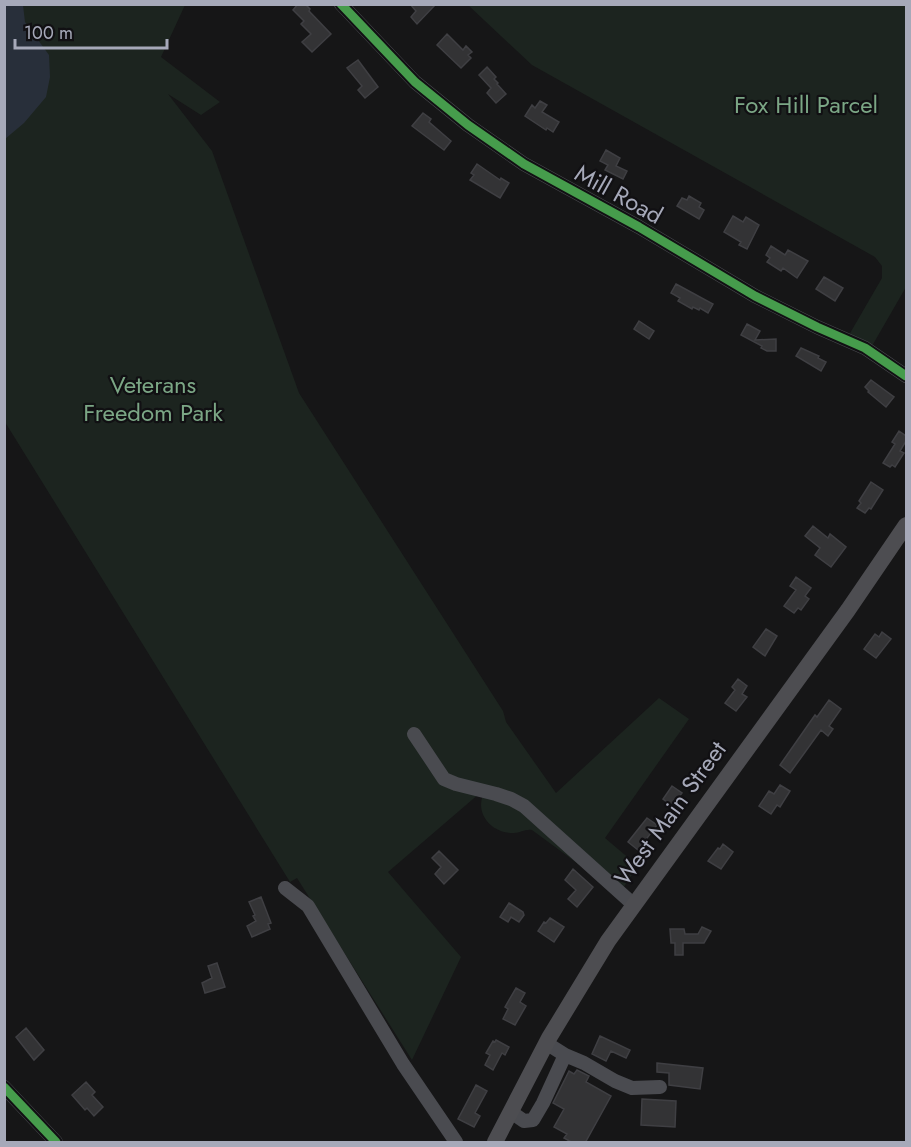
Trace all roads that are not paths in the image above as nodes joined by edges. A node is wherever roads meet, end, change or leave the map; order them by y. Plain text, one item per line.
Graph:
1 (341, 4) edge
2 (906, 376) edge
3 (906, 525) edge
4 (414, 734) dead end
5 (285, 888) dead end
6 (634, 905) junction
7 (546, 1043) junction
8 (566, 1055) junction
9 (4, 1087) edge
10 (660, 1087) dead end
11 (511, 1112) junction
12 (56, 1143) edge
13 (456, 1143) edge
14 (495, 1143) edge

1 - 2 street, Mill Road
3 - 6 main road, West Main Street
4 - 6 street
5 - 13 street
6 - 7 main road, West Main Street
7 - 8 street
7 - 11 main road, West Main Street
8 - 10 street
8 - 11 street
9 - 12 street
11 - 14 main road, West Main Street

